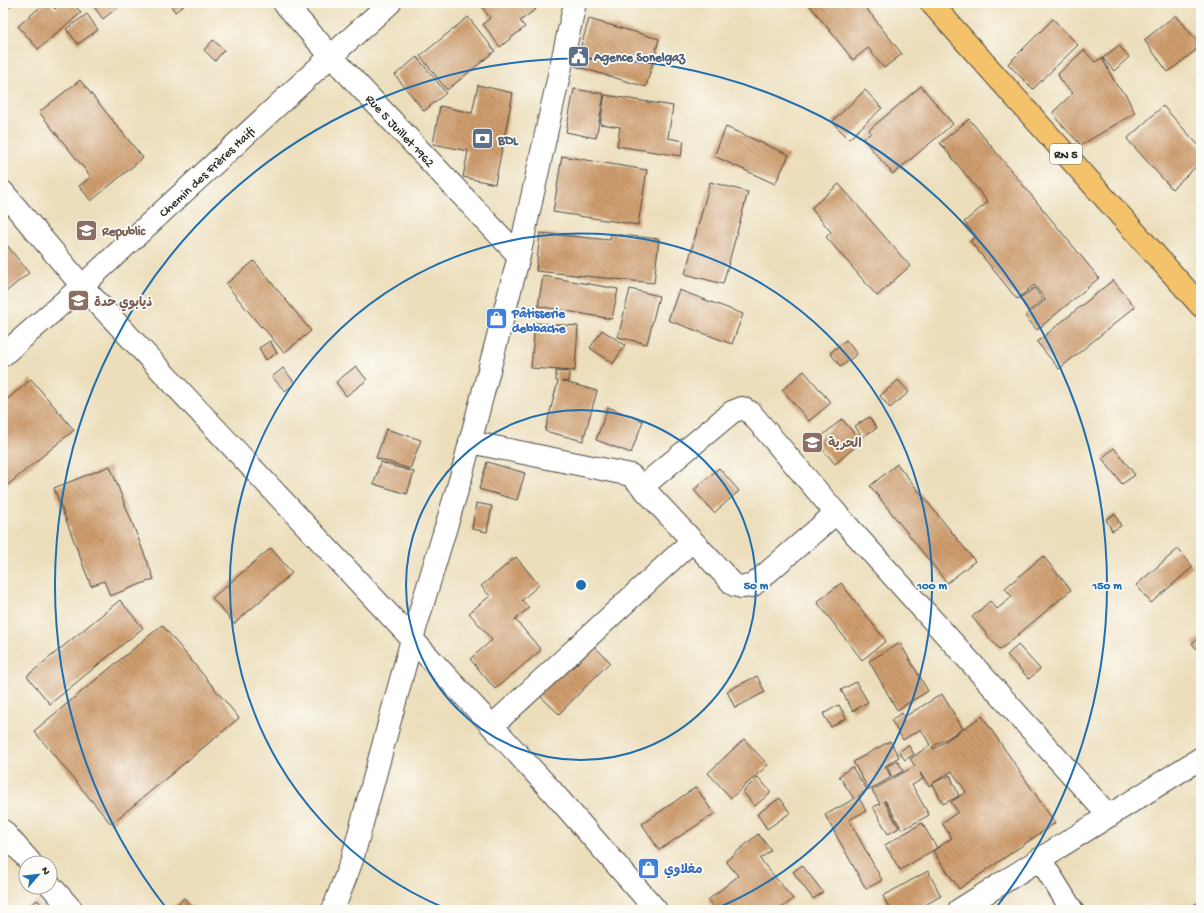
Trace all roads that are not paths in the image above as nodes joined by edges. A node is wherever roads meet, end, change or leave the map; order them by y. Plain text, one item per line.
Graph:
1 (284, 3) edge
2 (390, 3) edge
3 (575, 3) edge
4 (931, 3) edge
5 (331, 56) junction
6 (3, 192) edge
7 (519, 256) junction
8 (82, 286) junction
9 (1201, 306) edge
10 (3, 355) edge
11 (470, 442) junction
12 (642, 487) junction
13 (836, 513) junction
14 (692, 542) junction
15 (412, 639) junction
16 (492, 726) junction
17 (1201, 758) edge
18 (1109, 816) junction
19 (3, 831) edge
20 (24, 855) edge
21 (1040, 859) junction
22 (58, 894) edge
23 (72, 910) edge
24 (333, 910) edge
25 (656, 910) edge
26 (959, 910) edge
27 (1072, 910) edge

1 - 5 street, Rue 5 Juillet 1962
2 - 5 street, Chemin des Frères Haifi
3 - 7 street
4 - 9 main road, RN 5
5 - 7 street, Rue 5 Juillet 1962
5 - 8 street, Chemin des Frères Haifi
6 - 8 street
7 - 11 street
8 - 10 street, Chemin des Frères Haifi
8 - 15 street
11 - 12 street
11 - 15 street
12 - 13 street
12 - 14 street
13 - 14 street
13 - 18 street
14 - 16 street
15 - 16 street
15 - 24 street
16 - 25 street
17 - 18 street
18 - 21 street
19 - 20 street
21 - 26 street
21 - 27 street
22 - 23 street

